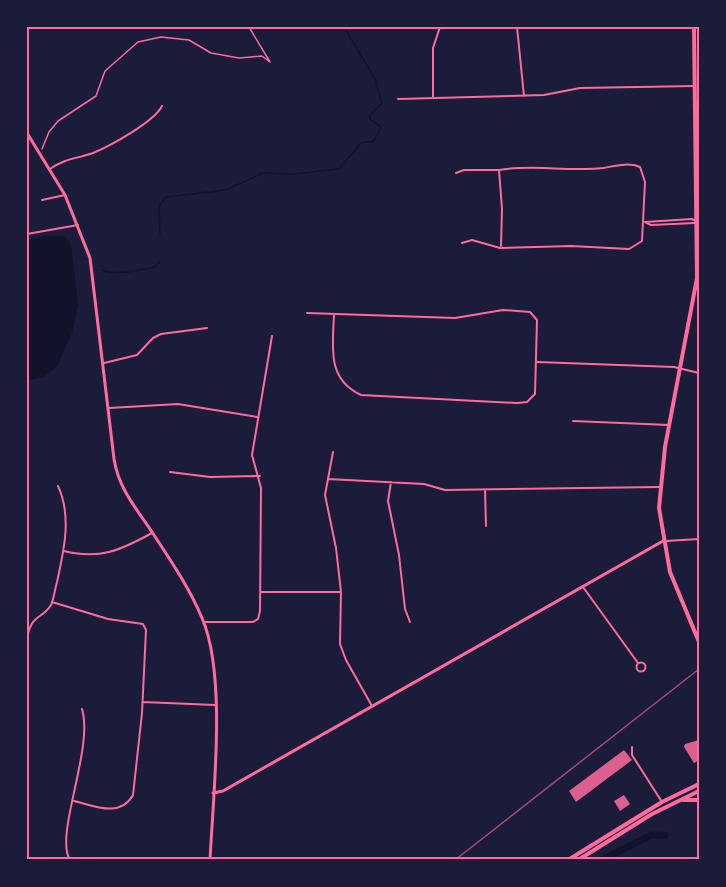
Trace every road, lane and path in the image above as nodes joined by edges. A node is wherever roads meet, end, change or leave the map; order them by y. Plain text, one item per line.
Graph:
1 (249, 27) edge
2 (440, 27) edge
3 (517, 27) edge
4 (694, 27) edge
5 (695, 86) junction
6 (524, 96) junction
7 (433, 98) junction
8 (398, 99) dead end
9 (162, 106) dead end
10 (697, 132) edge
11 (27, 133) edge
12 (42, 149) dead end
13 (50, 169) junction
14 (499, 170) junction
15 (456, 172) dead end
16 (65, 195) junction
17 (42, 200) dead end
18 (645, 222) junction
19 (698, 222) edge
20 (78, 225) junction
21 (27, 234) edge
22 (462, 243) dead end
23 (500, 248) junction
24 (307, 313) dead end
25 (334, 314) junction
26 (207, 328) dead end
27 (273, 336) dead end
28 (537, 362) junction
29 (104, 363) junction
30 (681, 369) junction
31 (699, 373) edge
32 (109, 408) junction
33 (257, 417) junction
34 (573, 421) dead end
35 (669, 425) junction
36 (333, 452) dead end
37 (170, 472) dead end
38 (260, 476) junction
39 (328, 479) junction
40 (391, 482) junction
41 (58, 486) dead end
42 (660, 487) junction
43 (485, 489) junction
44 (486, 526) dead end
45 (152, 533) junction
46 (699, 539) edge
47 (663, 541) junction
48 (63, 551) junction
49 (583, 586) junction
50 (260, 592) junction
51 (341, 592) junction
52 (52, 602) junction
53 (204, 622) junction
54 (410, 622) dead end
55 (28, 624) edge
56 (27, 637) edge
57 (699, 642) edge
58 (638, 663) dead end
59 (143, 702) junction
60 (215, 705) junction
61 (372, 706) junction
62 (82, 709) dead end
63 (632, 747) dead end
64 (699, 784) edge
65 (699, 791) edge
66 (213, 793) junction
67 (699, 800) edge
68 (74, 801) junction
69 (679, 801) junction
70 (662, 802) junction
71 (70, 860) edge
72 (210, 860) edge
73 (568, 860) edge
74 (578, 860) edge

1 - 12 path
2 - 7 street
3 - 6 street
4 - 5 main road
5 - 6 street
5 - 10 main road
6 - 7 street
7 - 8 street
9 - 13 street
10 - 19 main road
11 - 13 street
13 - 16 street
14 - 15 street
14 - 18 street
14 - 23 street
16 - 17 street
16 - 20 street
18 - 19 street
18 - 23 street
19 - 30 main road
20 - 21 street
20 - 29 street
22 - 23 street
24 - 25 street
25 - 28 street
25 - 28 street
26 - 29 street
27 - 33 street
28 - 30 street
29 - 32 street
30 - 31 street
30 - 35 main road
32 - 33 street
32 - 45 street
33 - 38 street
34 - 35 street
35 - 42 main road
36 - 39 street
37 - 38 street
38 - 50 street
39 - 40 street
39 - 51 street
40 - 43 street
40 - 54 street
41 - 48 street
42 - 43 street
42 - 47 main road
43 - 44 street
45 - 48 street
45 - 53 street
46 - 47 street
47 - 49 street
47 - 57 main road
48 - 52 street
49 - 58 street
49 - 61 street
50 - 51 street
50 - 53 street
51 - 61 street
52 - 55 street
52 - 59 street
53 - 60 street
55 - 56 street
59 - 60 street
59 - 68 street
60 - 66 street
61 - 66 street
62 - 68 street
63 - 70 street
64 - 70 main road
65 - 69 main road
66 - 72 street
67 - 69 main road
68 - 71 street
69 - 74 main road
70 - 73 main road

